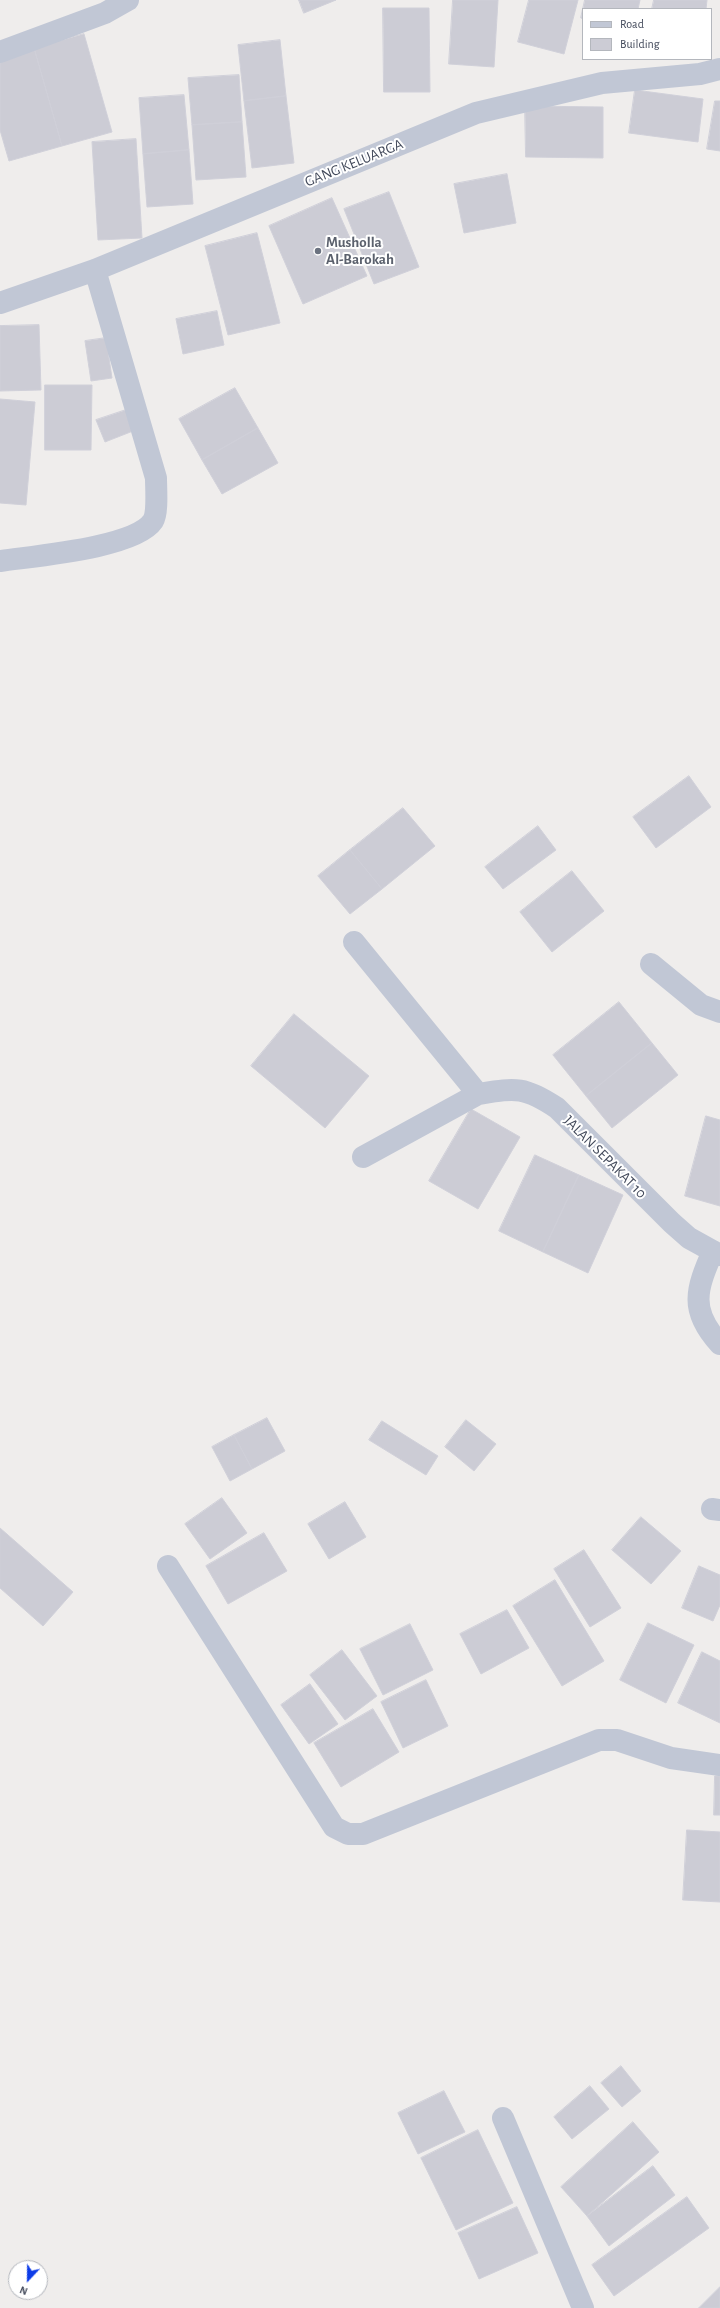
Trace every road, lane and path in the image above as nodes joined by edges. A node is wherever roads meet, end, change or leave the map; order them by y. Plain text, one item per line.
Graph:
1 (128, 0) edge
2 (0, 52) edge
3 (720, 69) edge
4 (95, 270) junction
5 (0, 303) edge
6 (0, 561) edge
7 (354, 942) dead end
8 (651, 964) dead end
9 (720, 1012) edge
10 (478, 1094) junction
11 (364, 1157) dead end
12 (716, 1253) edge
13 (720, 1344) edge
14 (168, 1566) dead end
15 (720, 1764) edge
16 (503, 2118) dead end
17 (583, 2308) edge

1 - 2 street
3 - 4 street, GANG KELUARGA
4 - 5 street, GANG KELUARGA
4 - 6 street
7 - 10 street
8 - 9 street
10 - 11 street, JALAN SEPAKAT 10
10 - 12 street, JALAN SEPAKAT 10
12 - 13 street
14 - 15 street
16 - 17 street

